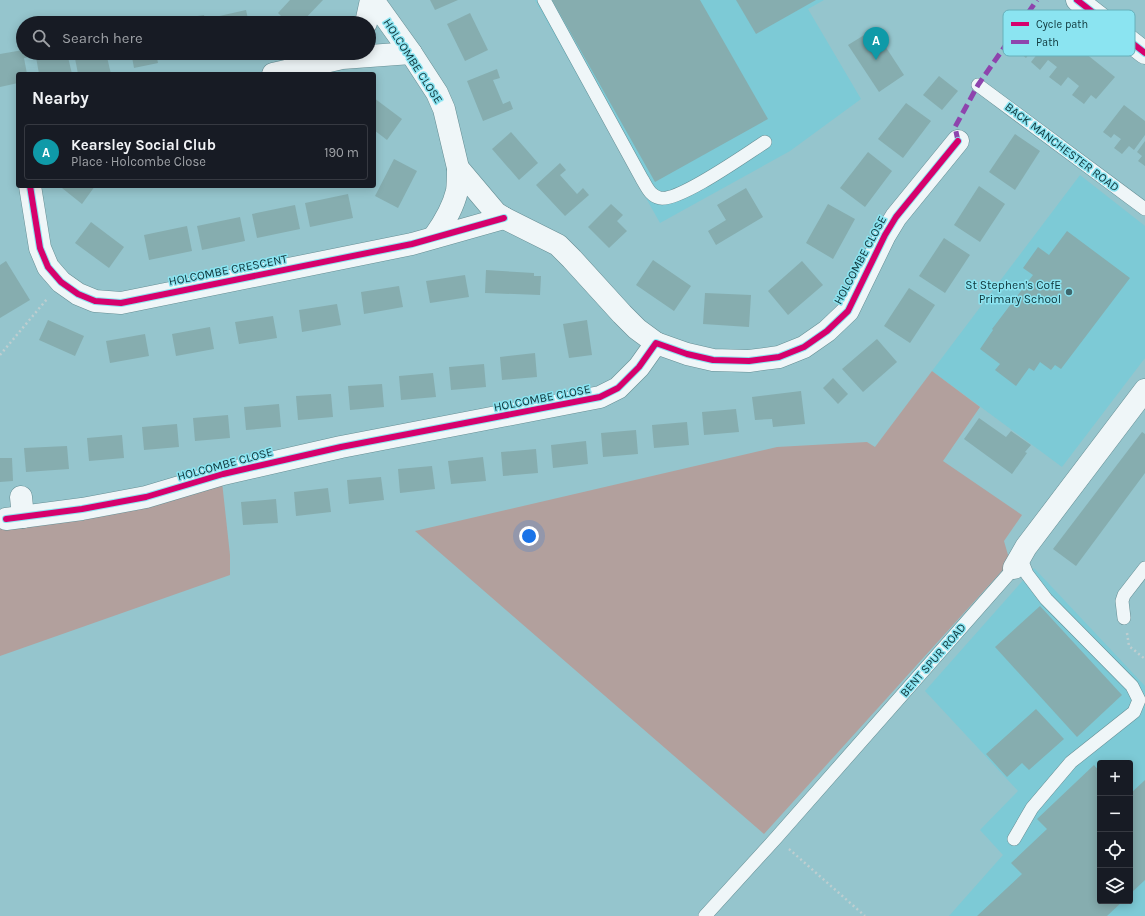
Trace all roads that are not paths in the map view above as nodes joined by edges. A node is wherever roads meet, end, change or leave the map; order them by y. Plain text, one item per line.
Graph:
1 (372, 0) edge
2 (544, 0) edge
3 (1077, 0) edge
4 (1090, 10) edge
5 (368, 16) edge
6 (1135, 45) edge
7 (411, 53) junction
8 (1145, 53) edge
9 (376, 55) edge
10 (328, 60) edge
11 (281, 72) edge
12 (978, 85) dead end
13 (958, 140) dead end
14 (765, 142) dead end
15 (458, 168) junction
16 (30, 188) edge
17 (1145, 209) edge
18 (504, 218) junction
19 (434, 237) junction
20 (656, 343) junction
21 (1141, 402) edge
22 (17, 511) dead end
23 (1017, 563) junction
24 (1145, 568) edge
25 (1124, 618) road end
26 (1014, 839) dead end
27 (705, 916) edge

1 - 5 street
1 - 7 street, HOLCOMBE CLOSE
2 - 14 lane
3 - 4 street
6 - 8 street
7 - 9 street
7 - 15 street, HOLCOMBE CLOSE
10 - 11 street
12 - 17 lane, BACK MANCHESTER ROAD
13 - 20 street, HOLCOMBE CLOSE
15 - 18 street, HOLCOMBE CLOSE
15 - 19 street
16 - 19 street, HOLCOMBE CRESCENT
18 - 19 street, HOLCOMBE CRESCENT
18 - 20 street, HOLCOMBE CLOSE
20 - 22 street, HOLCOMBE CLOSE
21 - 23 street, BENT SPUR ROAD
23 - 26 lane
23 - 27 lane, BENT SPUR ROAD
24 - 25 lane

